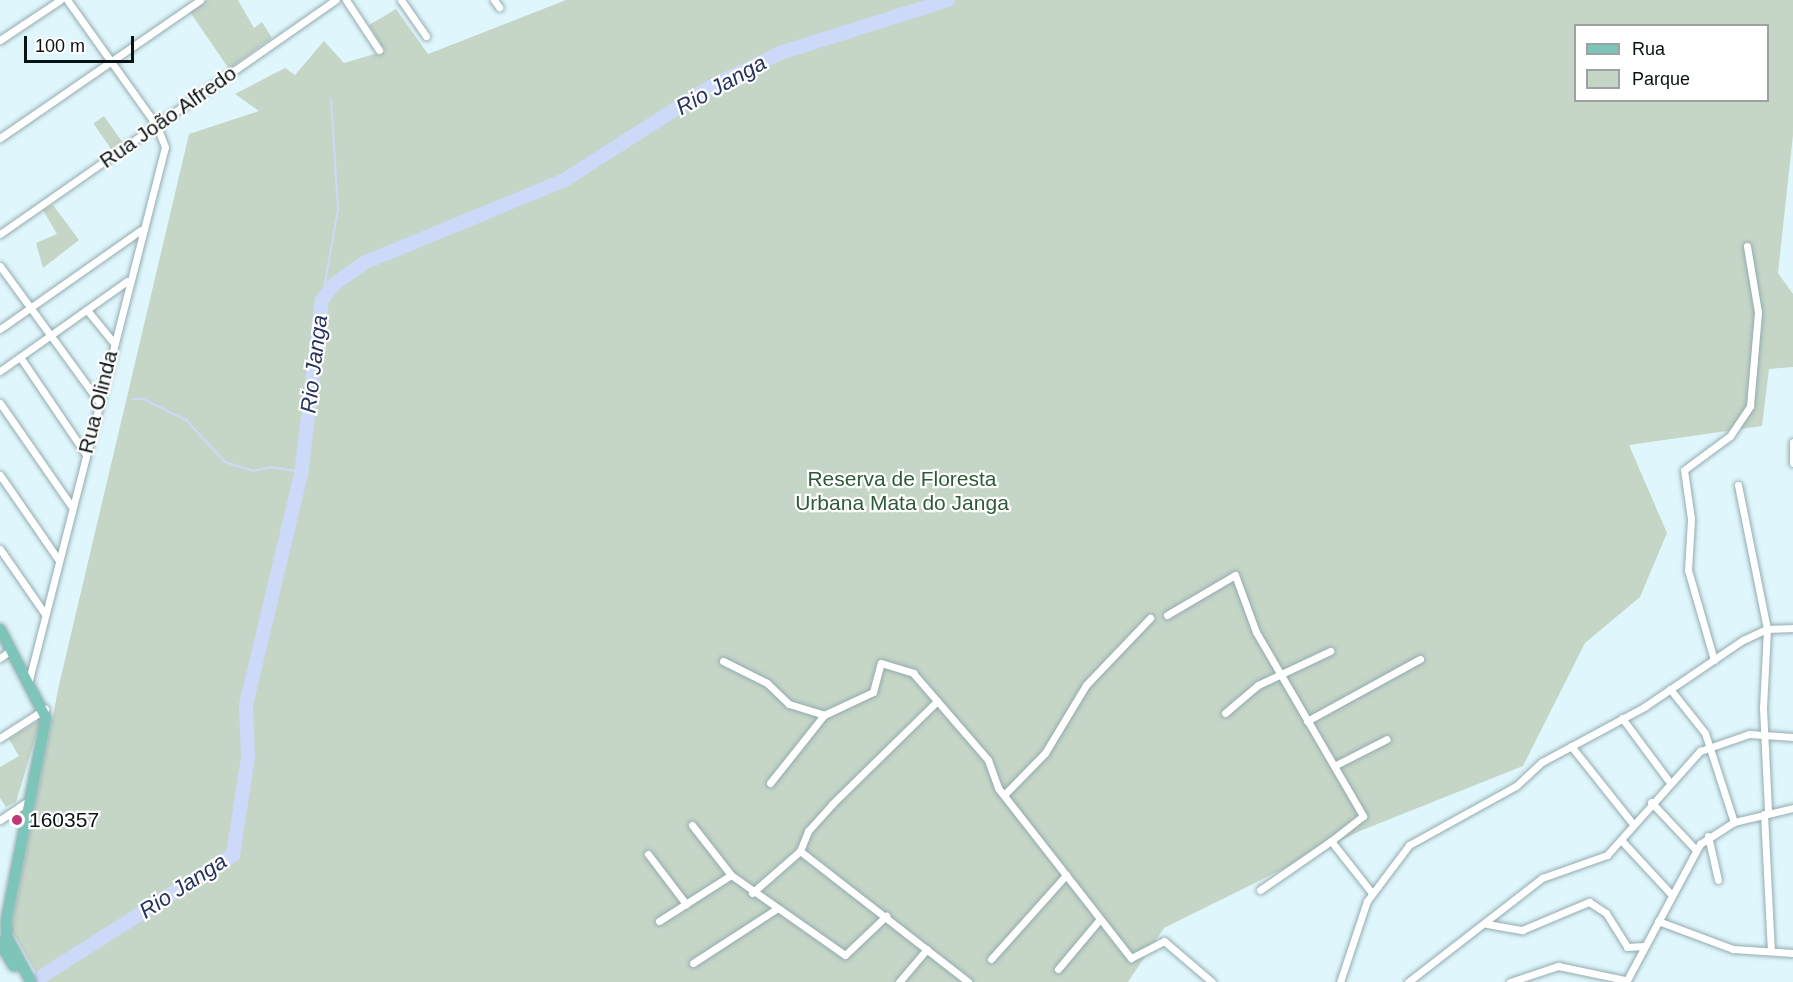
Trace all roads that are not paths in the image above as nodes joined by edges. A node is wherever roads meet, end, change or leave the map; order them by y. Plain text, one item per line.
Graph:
1 (60, 0) edge
2 (67, 0) edge
3 (200, 0) edge
4 (336, 0) edge
5 (346, 0) edge
6 (401, 0) edge
7 (494, 0) edge
8 (499, 7) dead end
9 (426, 36) dead end
10 (0, 40) edge
11 (379, 50) dead end
12 (112, 62) junction
13 (157, 126) junction
14 (0, 138) edge
15 (141, 230) junction
16 (0, 234) edge
17 (1747, 246) dead end
18 (0, 267) edge
19 (127, 281) junction
20 (31, 308) junction
21 (87, 310) junction
22 (0, 329) edge
23 (50, 334) junction
24 (112, 342) junction
25 (20, 357) junction
26 (0, 371) edge
27 (97, 399) junction
28 (0, 403) edge
29 (1793, 442) edge
30 (85, 453) junction
31 (1793, 464) edge
32 (0, 475) edge
33 (1738, 485) dead end
34 (72, 507) junction
35 (0, 549) edge
36 (58, 559) junction
37 (45, 614) junction
38 (1167, 615) dead end
39 (1150, 618) dead end
40 (1793, 628) edge
41 (0, 629) edge
42 (1767, 629) junction
43 (11, 651) junction
44 (1330, 651) dead end
45 (0, 658) edge
46 (1420, 659) dead end
47 (1714, 660) junction
48 (723, 661) dead end
49 (1280, 674) junction
50 (29, 680) junction
51 (1670, 689) junction
52 (937, 701) junction
53 (45, 709) junction
54 (1225, 713) dead end
55 (824, 715) junction
56 (1622, 718) junction
57 (1307, 721) junction
58 (1763, 733) junction
59 (1793, 737) edge
60 (0, 738) edge
61 (1387, 738) dead end
62 (1571, 746) junction
63 (1710, 746) junction
64 (1334, 766) junction
65 (1668, 780) junction
66 (770, 783) dead end
67 (1004, 795) junction
68 (1651, 802) junction
69 (25, 803) junction
70 (1793, 808) edge
71 (1766, 813) junction
72 (0, 820) edge
73 (1734, 822) junction
74 (1633, 824) junction
75 (692, 825) dead end
76 (1708, 836) junction
77 (1621, 840) junction
78 (1331, 842) junction
79 (1696, 850) junction
80 (800, 851) junction
81 (648, 854) dead end
82 (731, 875) junction
83 (1066, 875) junction
84 (1718, 880) dead end
85 (1260, 890) dead end
86 (1372, 892) junction
87 (752, 893) junction
88 (1671, 894) junction
89 (9, 904) junction
90 (686, 904) junction
91 (776, 909) junction
92 (0, 914) edge
93 (886, 916) junction
94 (1100, 919) junction
95 (659, 921) dead end
96 (1658, 921) junction
97 (1487, 924) junction
98 (1644, 946) junction
99 (4, 948) edge
100 (927, 950) junction
101 (1771, 951) junction
102 (1793, 953) edge
103 (991, 959) dead end
104 (693, 963) dead end
105 (1058, 969) dead end
106 (27, 979) edge
107 (1609, 980) edge
108 (1625, 981) edge
109 (899, 982) edge
110 (968, 982) edge
111 (1212, 982) edge
112 (1340, 982) edge
113 (1408, 982) edge
114 (1510, 982) edge

1 - 10 street
2 - 12 street
3 - 12 street
4 - 13 street, Rua João Alfredo
5 - 11 street
6 - 9 street
7 - 8 street
12 - 13 street
12 - 14 street
13 - 15 street, Rua Olinda
13 - 16 street, Rua João Alfredo
15 - 19 street, Rua Olinda
15 - 20 street
17 - 47 street
18 - 20 street
19 - 21 street
19 - 24 street, Rua Olinda
20 - 22 street
20 - 23 street
21 - 23 street
21 - 24 street
23 - 25 street
23 - 27 street
24 - 27 street, Rua Olinda
25 - 26 street
25 - 30 street
27 - 30 street, Rua Olinda
28 - 34 street
29 - 31 street
30 - 34 street, Rua Olinda
32 - 36 street
33 - 42 street
34 - 36 street, Rua Olinda
35 - 37 street
36 - 37 street, Rua Olinda
37 - 50 street, Rua Olinda
38 - 49 street
39 - 67 street
40 - 42 street
41 - 43 main road
42 - 47 street
42 - 58 street
43 - 45 street
43 - 50 main road
44 - 49 street
46 - 57 street
47 - 51 street
48 - 55 street
49 - 54 street
49 - 57 street
50 - 53 main road
51 - 56 street
51 - 63 street
52 - 55 street
52 - 67 street
52 - 80 street
53 - 60 street
53 - 69 main road
55 - 66 street
56 - 62 street
56 - 65 street
57 - 64 street
58 - 59 street
58 - 63 street
58 - 71 street
61 - 64 street
62 - 74 street
62 - 86 street
63 - 65 street
63 - 73 street
64 - 78 street
65 - 68 street
67 - 83 street
68 - 74 street
68 - 79 street
69 - 72 street
69 - 89 main road
70 - 71 street
71 - 73 street
71 - 101 street
73 - 76 street
74 - 77 street
75 - 82 street
76 - 79 street
76 - 84 street
77 - 88 street
77 - 97 street
78 - 85 street
78 - 86 street
79 - 88 street
80 - 87 street
80 - 93 street
81 - 90 street
82 - 87 street
82 - 90 street
83 - 94 street
83 - 103 street
86 - 112 street
87 - 91 street
88 - 96 street
89 - 92 main road
89 - 99 main road
90 - 95 street
91 - 93 street
91 - 104 street
93 - 100 street
94 - 105 street
94 - 111 street
96 - 98 street
96 - 101 street
97 - 98 street
97 - 113 street
98 - 108 street
99 - 106 main road
100 - 109 street
100 - 110 street
101 - 102 street
107 - 108 street
107 - 114 street

